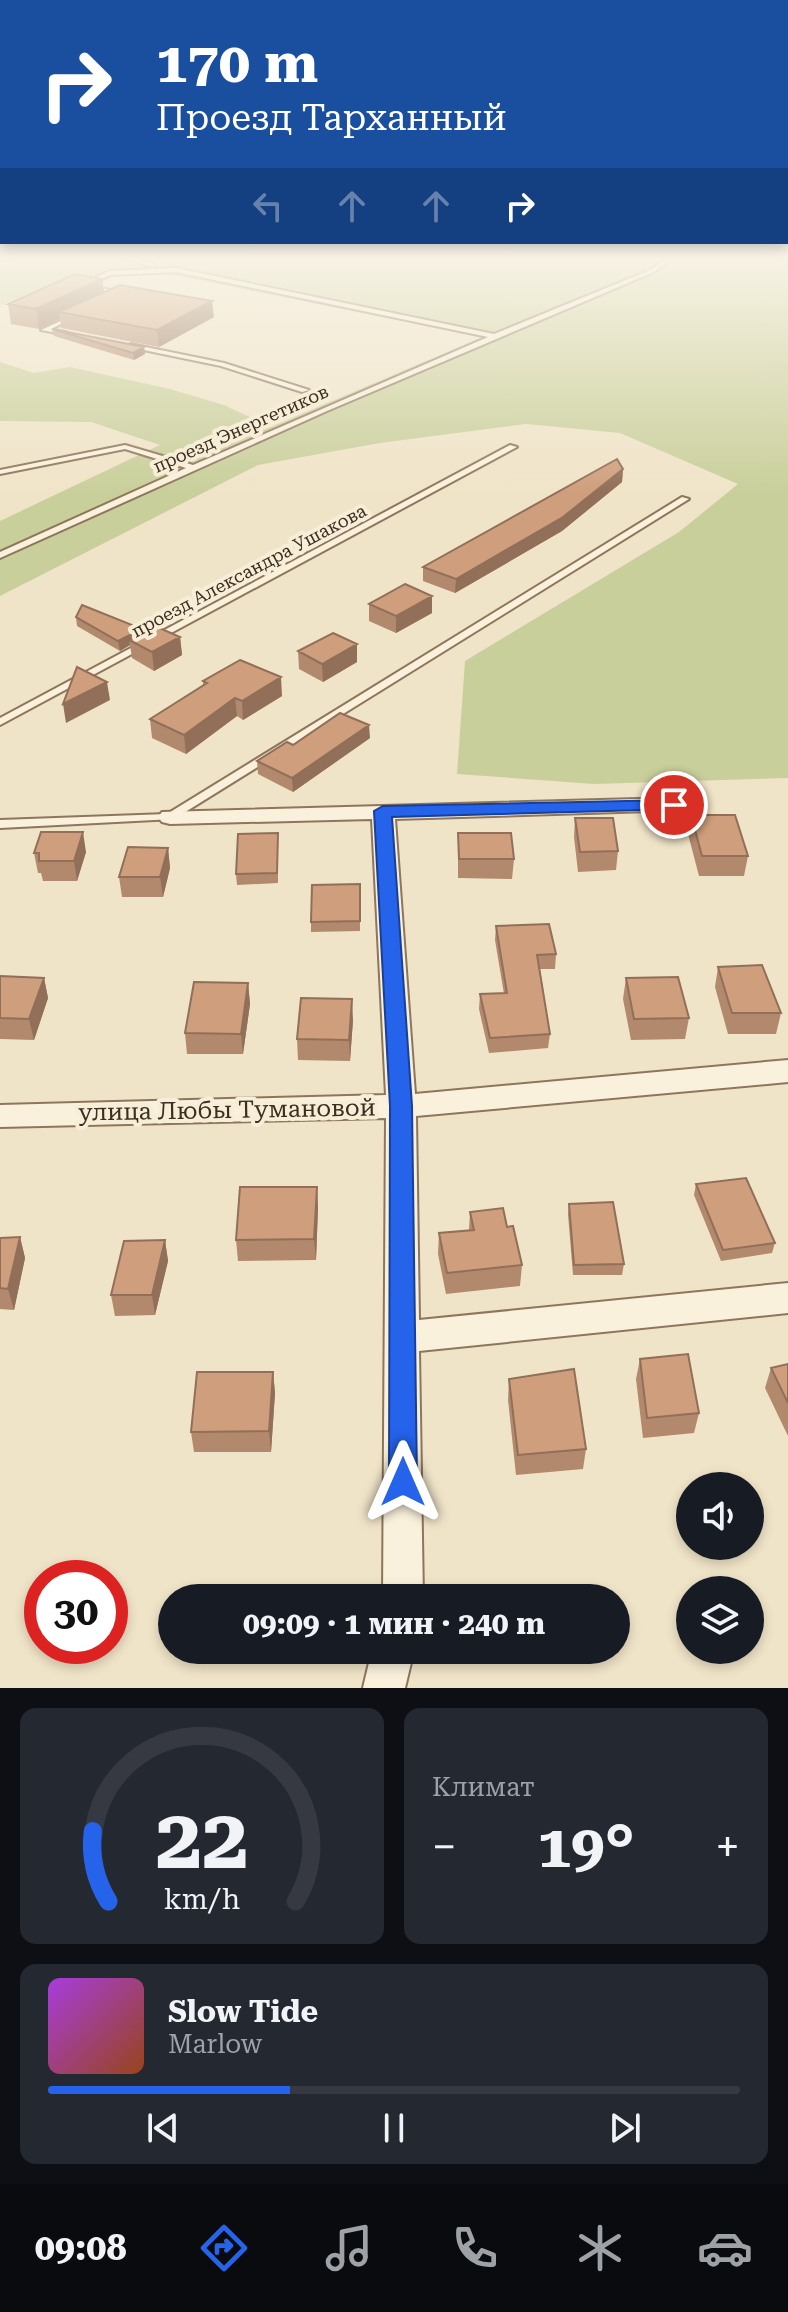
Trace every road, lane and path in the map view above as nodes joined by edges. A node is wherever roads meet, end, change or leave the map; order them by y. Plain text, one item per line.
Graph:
1 (493, 336) edge
2 (118, 344) edge
3 (305, 390) dead end
4 (513, 447) dead end
5 (192, 467) junction
6 (0, 472) edge
7 (685, 499) dead end
8 (0, 555) edge
9 (0, 722) edge
10 (674, 805) dead end
11 (383, 811) junction
12 (170, 817) junction
13 (0, 824) edge
14 (788, 1071) edge
15 (401, 1106) junction
16 (0, 1116) edge
17 (788, 1298) edge
18 (403, 1337) junction
19 (403, 1584) edge
20 (390, 1664) edge
21 (384, 1688) edge

1 - 5 lane, проезд Энергетиков
2 - 3 lane
4 - 9 lane, проезд Александра Ушакова
5 - 6 lane
5 - 8 lane, проезд Энергетиков
7 - 12 lane
10 - 11 street
11 - 12 street
11 - 15 street
12 - 13 lane
14 - 15 street, улица Любы Тумановой
15 - 16 street, улица Любы Тумановой
15 - 18 street
17 - 18 street
18 - 19 street
20 - 21 street

